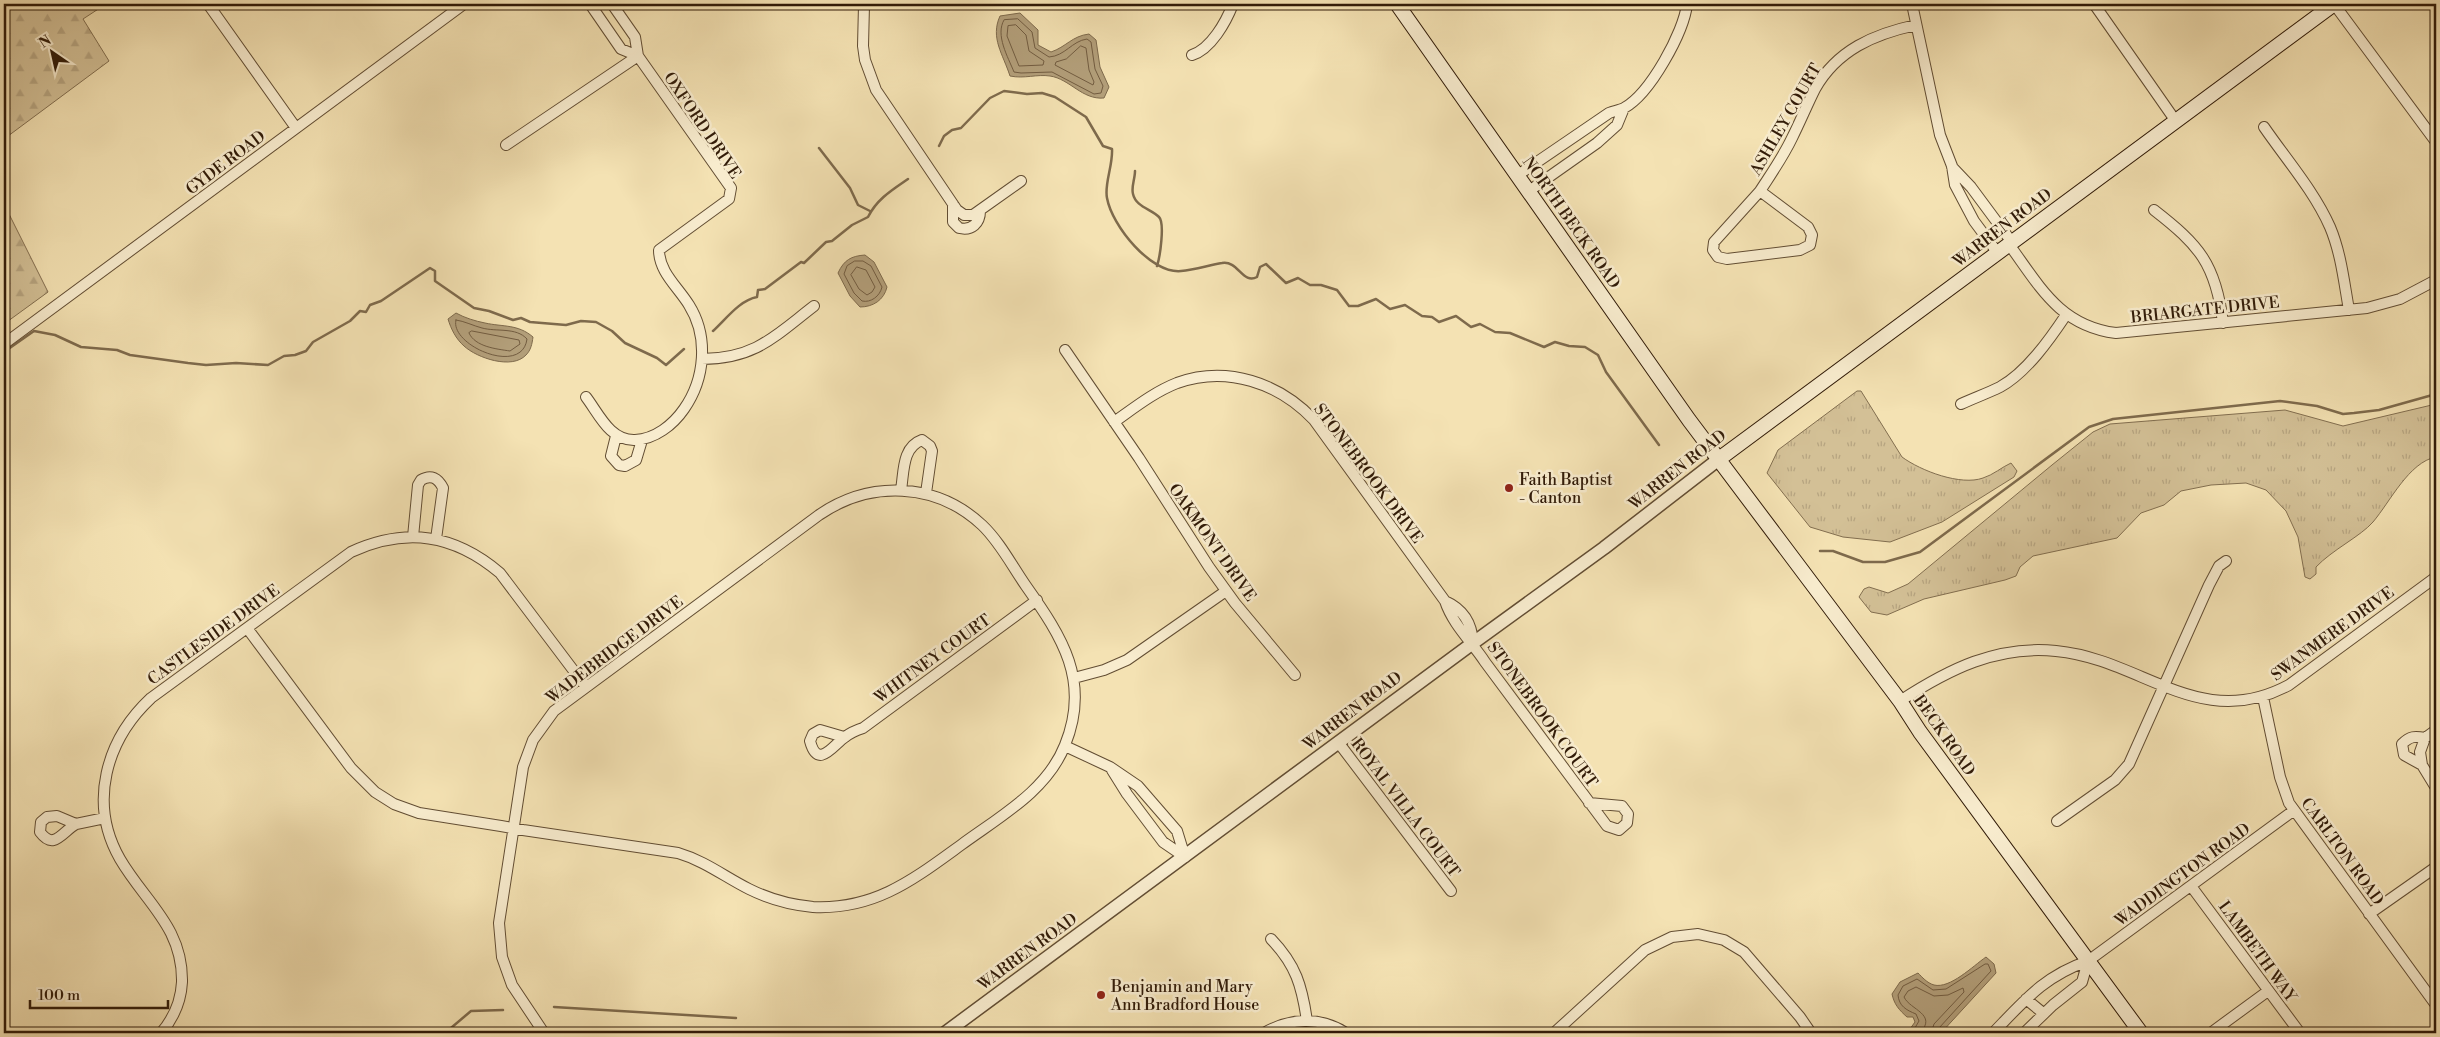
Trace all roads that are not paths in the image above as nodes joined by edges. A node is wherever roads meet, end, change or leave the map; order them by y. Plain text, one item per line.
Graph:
1 (208, 4) edge
2 (464, 4) edge
3 (590, 4) edge
4 (612, 4) edge
5 (862, 4) edge
6 (893, 4) edge
7 (1233, 4) edge
8 (1398, 4) edge
9 (1687, 4) edge
10 (1912, 4) edge
11 (2094, 4) edge
12 (2334, 4) edge
13 (1916, 25) junction
14 (1192, 55) dead end
15 (638, 56) junction
16 (1624, 108) junction
17 (2175, 120) junction
18 (2264, 127) dead end
19 (296, 128) junction
20 (2436, 142) edge
21 (506, 145) dead end
22 (1952, 166) junction
23 (1518, 175) junction
24 (1021, 180) dead end
25 (1529, 191) junction
26 (1760, 191) junction
27 (953, 204) junction
28 (2154, 210) dead end
29 (980, 211) junction
30 (2010, 242) junction
31 (1997, 252) junction
32 (2436, 280) edge
33 (814, 306) dead end
34 (2349, 310) junction
35 (2066, 315) junction
36 (2223, 323) junction
37 (4, 344) edge
38 (1066, 350) dead end
39 (702, 359) junction
40 (586, 397) dead end
41 (1961, 404) dead end
42 (1114, 422) junction
43 (616, 436) junction
44 (642, 440) junction
45 (1719, 458) junction
46 (901, 490) junction
47 (926, 493) junction
48 (414, 537) junction
49 (436, 539) junction
50 (2226, 561) dead end
51 (2436, 577) edge
52 (1226, 591) junction
53 (1037, 600) junction
54 (247, 628) junction
55 (1472, 643) junction
56 (1295, 675) dead end
57 (1074, 678) junction
58 (586, 686) junction
59 (2165, 686) junction
60 (2263, 697) junction
61 (1900, 701) junction
62 (2436, 730) edge
63 (844, 737) dead end
64 (2425, 738) junction
65 (1338, 742) junction
66 (1065, 746) junction
67 (2422, 765) junction
68 (1110, 767) junction
69 (2436, 788) edge
70 (1589, 803) dead end
71 (2294, 811) junction
72 (105, 818) junction
73 (2057, 821) dead end
74 (76, 824) dead end
75 (513, 828) junction
76 (1185, 857) junction
77 (2436, 867) edge
78 (2191, 886) junction
79 (1450, 891) dead end
80 (2369, 914) junction
81 (1271, 940) dead end
82 (2088, 961) junction
83 (2268, 991) junction
84 (2026, 999) junction
85 (2436, 1005) edge
86 (2043, 1014) junction
87 (1307, 1020) junction
88 (2212, 1032) dead end
89 (161, 1033) edge
90 (544, 1033) edge
91 (945, 1033) edge
92 (1264, 1033) edge
93 (1346, 1033) edge
94 (1554, 1033) edge
95 (1811, 1033) edge
96 (1993, 1033) edge
97 (2024, 1033) edge
98 (2141, 1033) edge
99 (2300, 1033) edge

1 - 19 street
2 - 19 street, GYDE ROAD
3 - 15 street, OXFORD DRIVE
4 - 15 street, OXFORD DRIVE
5 - 6 street
5 - 27 street
7 - 14 street
8 - 23 main road, NORTH BECK ROAD
9 - 16 street
10 - 13 street, BRIARGATE DRIVE
11 - 17 street
12 - 17 main road, WARREN ROAD
12 - 20 street
13 - 22 street, BRIARGATE DRIVE
13 - 26 street, ASHLEY COURT
15 - 21 street
15 - 39 street, OXFORD DRIVE
16 - 23 street
16 - 25 street
17 - 30 main road, WARREN ROAD
18 - 34 street
19 - 37 street, GYDE ROAD
22 - 30 street, BRIARGATE DRIVE
22 - 31 street, BRIARGATE DRIVE
23 - 25 main road, NORTH BECK ROAD
24 - 29 street
25 - 45 main road, NORTH BECK ROAD
26 - 26 street, ASHLEY COURT
27 - 29 street
27 - 29 street
28 - 36 street
30 - 31 main road, WARREN ROAD
30 - 35 street, BRIARGATE DRIVE
31 - 45 main road, WARREN ROAD
32 - 34 street, BRIARGATE DRIVE
33 - 39 street
34 - 36 street, BRIARGATE DRIVE
35 - 36 street, BRIARGATE DRIVE
35 - 41 street
38 - 42 street, OAKMONT DRIVE
39 - 44 street, OXFORD DRIVE
40 - 43 street
42 - 52 street, OAKMONT DRIVE
42 - 55 street, STONEBROOK DRIVE
43 - 44 street
43 - 44 street
45 - 55 street, WARREN ROAD
45 - 61 main road, BECK ROAD
46 - 47 street, WADEBRIDGE DRIVE
46 - 47 street
46 - 58 street, WADEBRIDGE DRIVE
47 - 53 street, WADEBRIDGE DRIVE
48 - 49 street, CASTLESIDE DRIVE
48 - 49 street
48 - 54 street, CASTLESIDE DRIVE
49 - 58 street, CASTLESIDE DRIVE
50 - 59 street
51 - 60 street, SWANMERE DRIVE
52 - 56 street, OAKMONT DRIVE
52 - 57 street
53 - 57 street, WADEBRIDGE DRIVE
53 - 63 street, WHITNEY COURT
54 - 72 street, CASTLESIDE DRIVE
54 - 75 street, WADEBRIDGE DRIVE
55 - 65 street, WARREN ROAD
55 - 70 street, STONEBROOK COURT
57 - 66 street, WADEBRIDGE DRIVE
58 - 75 street, WADEBRIDGE DRIVE
59 - 60 street, SWANMERE DRIVE
59 - 61 street, SWANMERE DRIVE
59 - 73 street
60 - 71 street, CARLTON ROAD
61 - 82 main road, BECK ROAD
62 - 64 street
64 - 67 street
64 - 67 street
65 - 76 street, WARREN ROAD
65 - 79 street, ROYAL VILLA COURT
66 - 68 street
66 - 75 street, WADEBRIDGE DRIVE
67 - 69 street
68 - 76 street
68 - 76 street
71 - 78 street, WADDINGTON ROAD
71 - 80 street, CARLTON ROAD
72 - 74 street
72 - 89 street, CASTLESIDE DRIVE
75 - 90 street, WADEBRIDGE DRIVE
76 - 91 street, WARREN ROAD
77 - 80 street
78 - 82 street, WADDINGTON ROAD
78 - 83 street, LAMBETH WAY
80 - 85 street, CARLTON ROAD
81 - 87 street
82 - 84 street, WADDINGTON ROAD
82 - 86 street
82 - 98 main road, BECK ROAD
83 - 88 street
83 - 99 street, LAMBETH WAY
84 - 86 street
84 - 96 street, WADDINGTON ROAD
86 - 97 street
87 - 92 street
87 - 93 street
94 - 95 street

